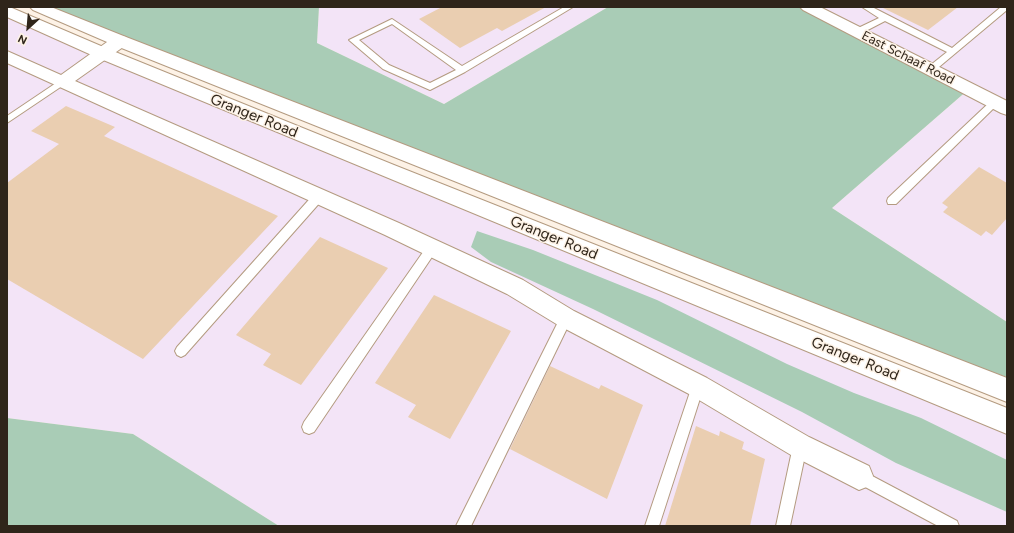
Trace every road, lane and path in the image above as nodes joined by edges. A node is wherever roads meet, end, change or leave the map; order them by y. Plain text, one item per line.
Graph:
1 (38, 7) edge
2 (569, 7) edge
3 (866, 7) edge
4 (1006, 7) edge
5 (812, 8) edge
6 (7, 11) edge
7 (885, 18) junction
8 (857, 32) junction
9 (120, 41) junction
10 (952, 51) junction
11 (102, 53) junction
12 (7, 56) edge
13 (462, 70) junction
14 (930, 70) junction
15 (62, 82) junction
16 (1001, 106) edge
17 (7, 120) edge
18 (319, 196) junction
19 (892, 201) dead end
20 (432, 248) junction
21 (773, 297) junction
22 (566, 318) junction
23 (181, 351) dead end
24 (1007, 377) edge
25 (698, 386) junction
26 (1007, 390) edge
27 (1007, 420) edge
28 (309, 427) dead end
29 (800, 446) junction
30 (859, 476) joint
31 (463, 526) edge
32 (652, 526) edge
33 (783, 526) edge
34 (952, 526) edge

1 - 9 main road, Granger Road
2 - 13 lane
3 - 7 lane
4 - 10 lane
5 - 8 main road, East Schaaf Road
6 - 11 main road, Granger Road
7 - 8 lane
7 - 10 lane
8 - 14 main road, East Schaaf Road
9 - 11 main road
9 - 21 main road, Granger Road
10 - 14 lane
11 - 15 main road
11 - 27 main road, Granger Road
12 - 15 main road
13 - 13 lane
14 - 16 main road, East Schaaf Road
15 - 17 lane
15 - 18 main road
16 - 19 lane
18 - 20 main road
18 - 23 lane
20 - 22 main road
20 - 28 lane
21 - 24 main road
21 - 26 main road, Granger Road
22 - 25 main road
22 - 31 lane
25 - 29 main road
25 - 32 lane
29 - 30 main road
29 - 33 lane
30 - 34 lane

